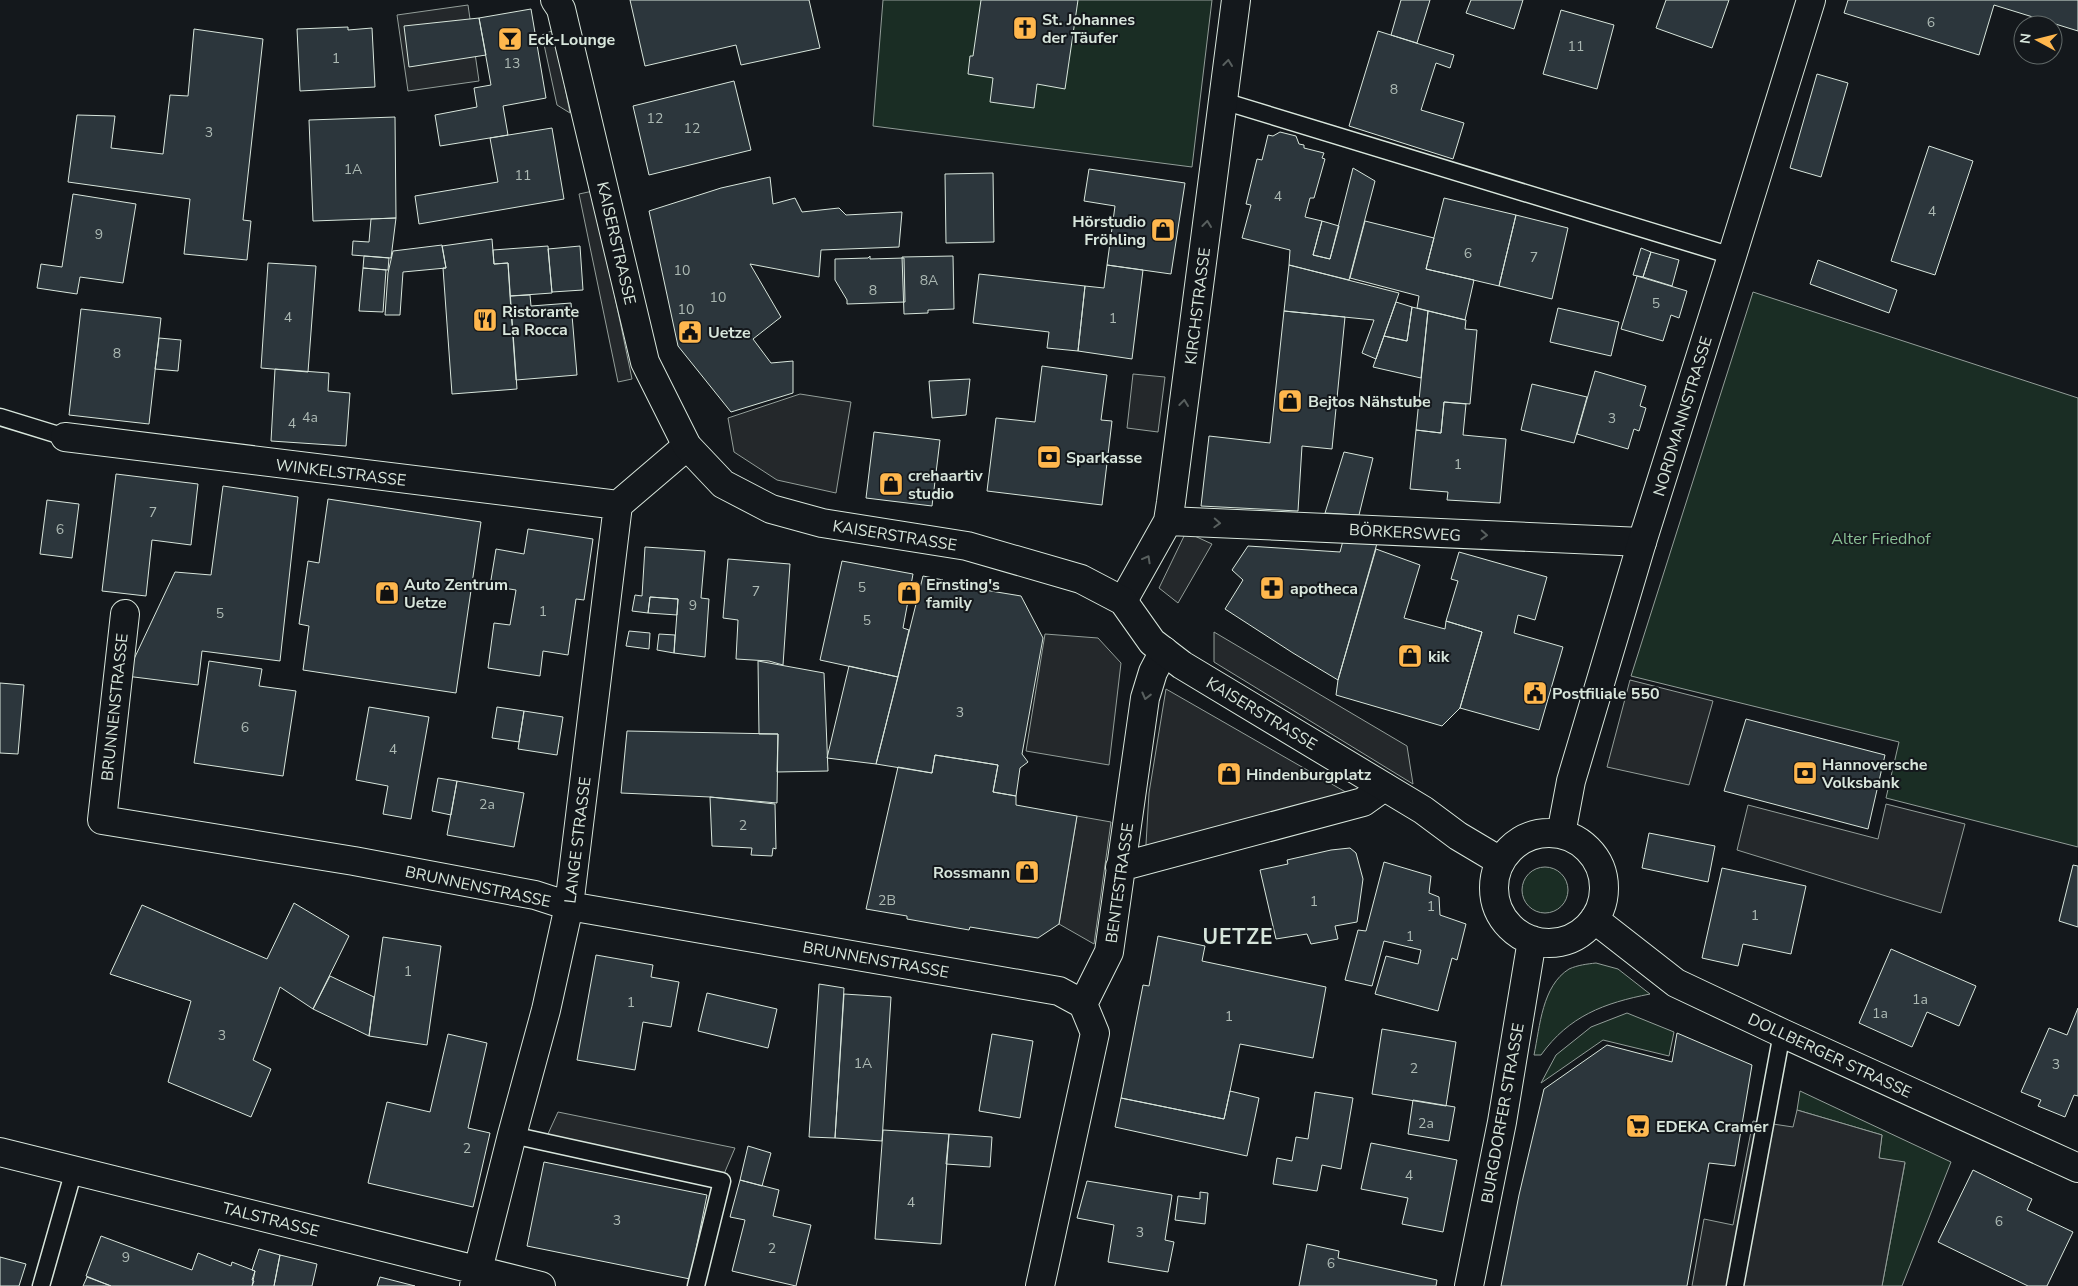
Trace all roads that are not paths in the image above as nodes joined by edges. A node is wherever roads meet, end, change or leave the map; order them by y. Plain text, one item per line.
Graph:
1 (555, 0) edge
2 (1236, 0) edge
3 (1810, 0) edge
4 (1223, 101) junction
5 (1732, 256) junction
6 (0, 417) edge
7 (65, 437) joint
8 (687, 446) junction
9 (618, 506) junction
10 (1168, 521) junction
11 (1642, 542) junction
12 (1124, 602) junction
13 (125, 614) dead end
14 (1164, 651) junction
15 (1384, 787) junction
16 (1561, 834) junction
17 (1500, 861) junction
18 (1120, 868) junction
19 (570, 906) junction
20 (1594, 919) junction
21 (1532, 940) junction
22 (1083, 1004) junction
23 (1782, 1033) junction
24 (512, 1136) junction
25 (0, 1152) edge
26 (2078, 1168) edge
27 (74, 1170) junction
28 (476, 1278) edge
29 (41, 1286) edge
30 (541, 1286) edge
31 (696, 1286) edge
32 (1040, 1286) edge
33 (1469, 1286) edge
34 (1735, 1286) edge

1 - 8 street, KAISERSTRASSE
4 -> 2 street, KIRCHSTRASSE
3 - 5 street, NORDMANNSTRASSE
4 - 5 lane
10 -> 4 street, KIRCHSTRASSE
5 - 11 street, NORDMANNSTRASSE
6 - 7 lane
7 - 9 street, WINKELSTRASSE
8 - 9 street
8 - 12 street, KAISERSTRASSE
9 - 19 street, LANGE STRASSE
10 -> 11 street, BÖRKERSWEG
12 -> 10 street, KIRCHSTRASSE
11 - 16 street, NORDMANNSTRASSE
12 - 14 street, KAISERSTRASSE
13 - 19 street, BRUNNENSTRASSE
14 - 15 street, KAISERSTRASSE
14 -> 18 street, BENTESTRASSE
15 - 17 street, KAISERSTRASSE
15 - 18 street
16 - 17 street
16 - 20 street
17 - 21 street
18 - 22 street, BENTESTRASSE
19 - 22 street, BRUNNENSTRASSE
19 - 24 street, LANGE STRASSE
20 - 21 street
20 - 23 street, DOLLBERGER STRASSE
21 - 33 street, BURGDORFER STRASSE
22 - 32 street
23 - 26 street, DOLLBERGER STRASSE
23 - 34 lane
24 - 28 street, LANGE STRASSE
24 - 31 lane
25 - 27 street, TALSTRASSE
27 - 28 street, TALSTRASSE
27 - 29 lane
28 - 30 street, TALSTRASSE

